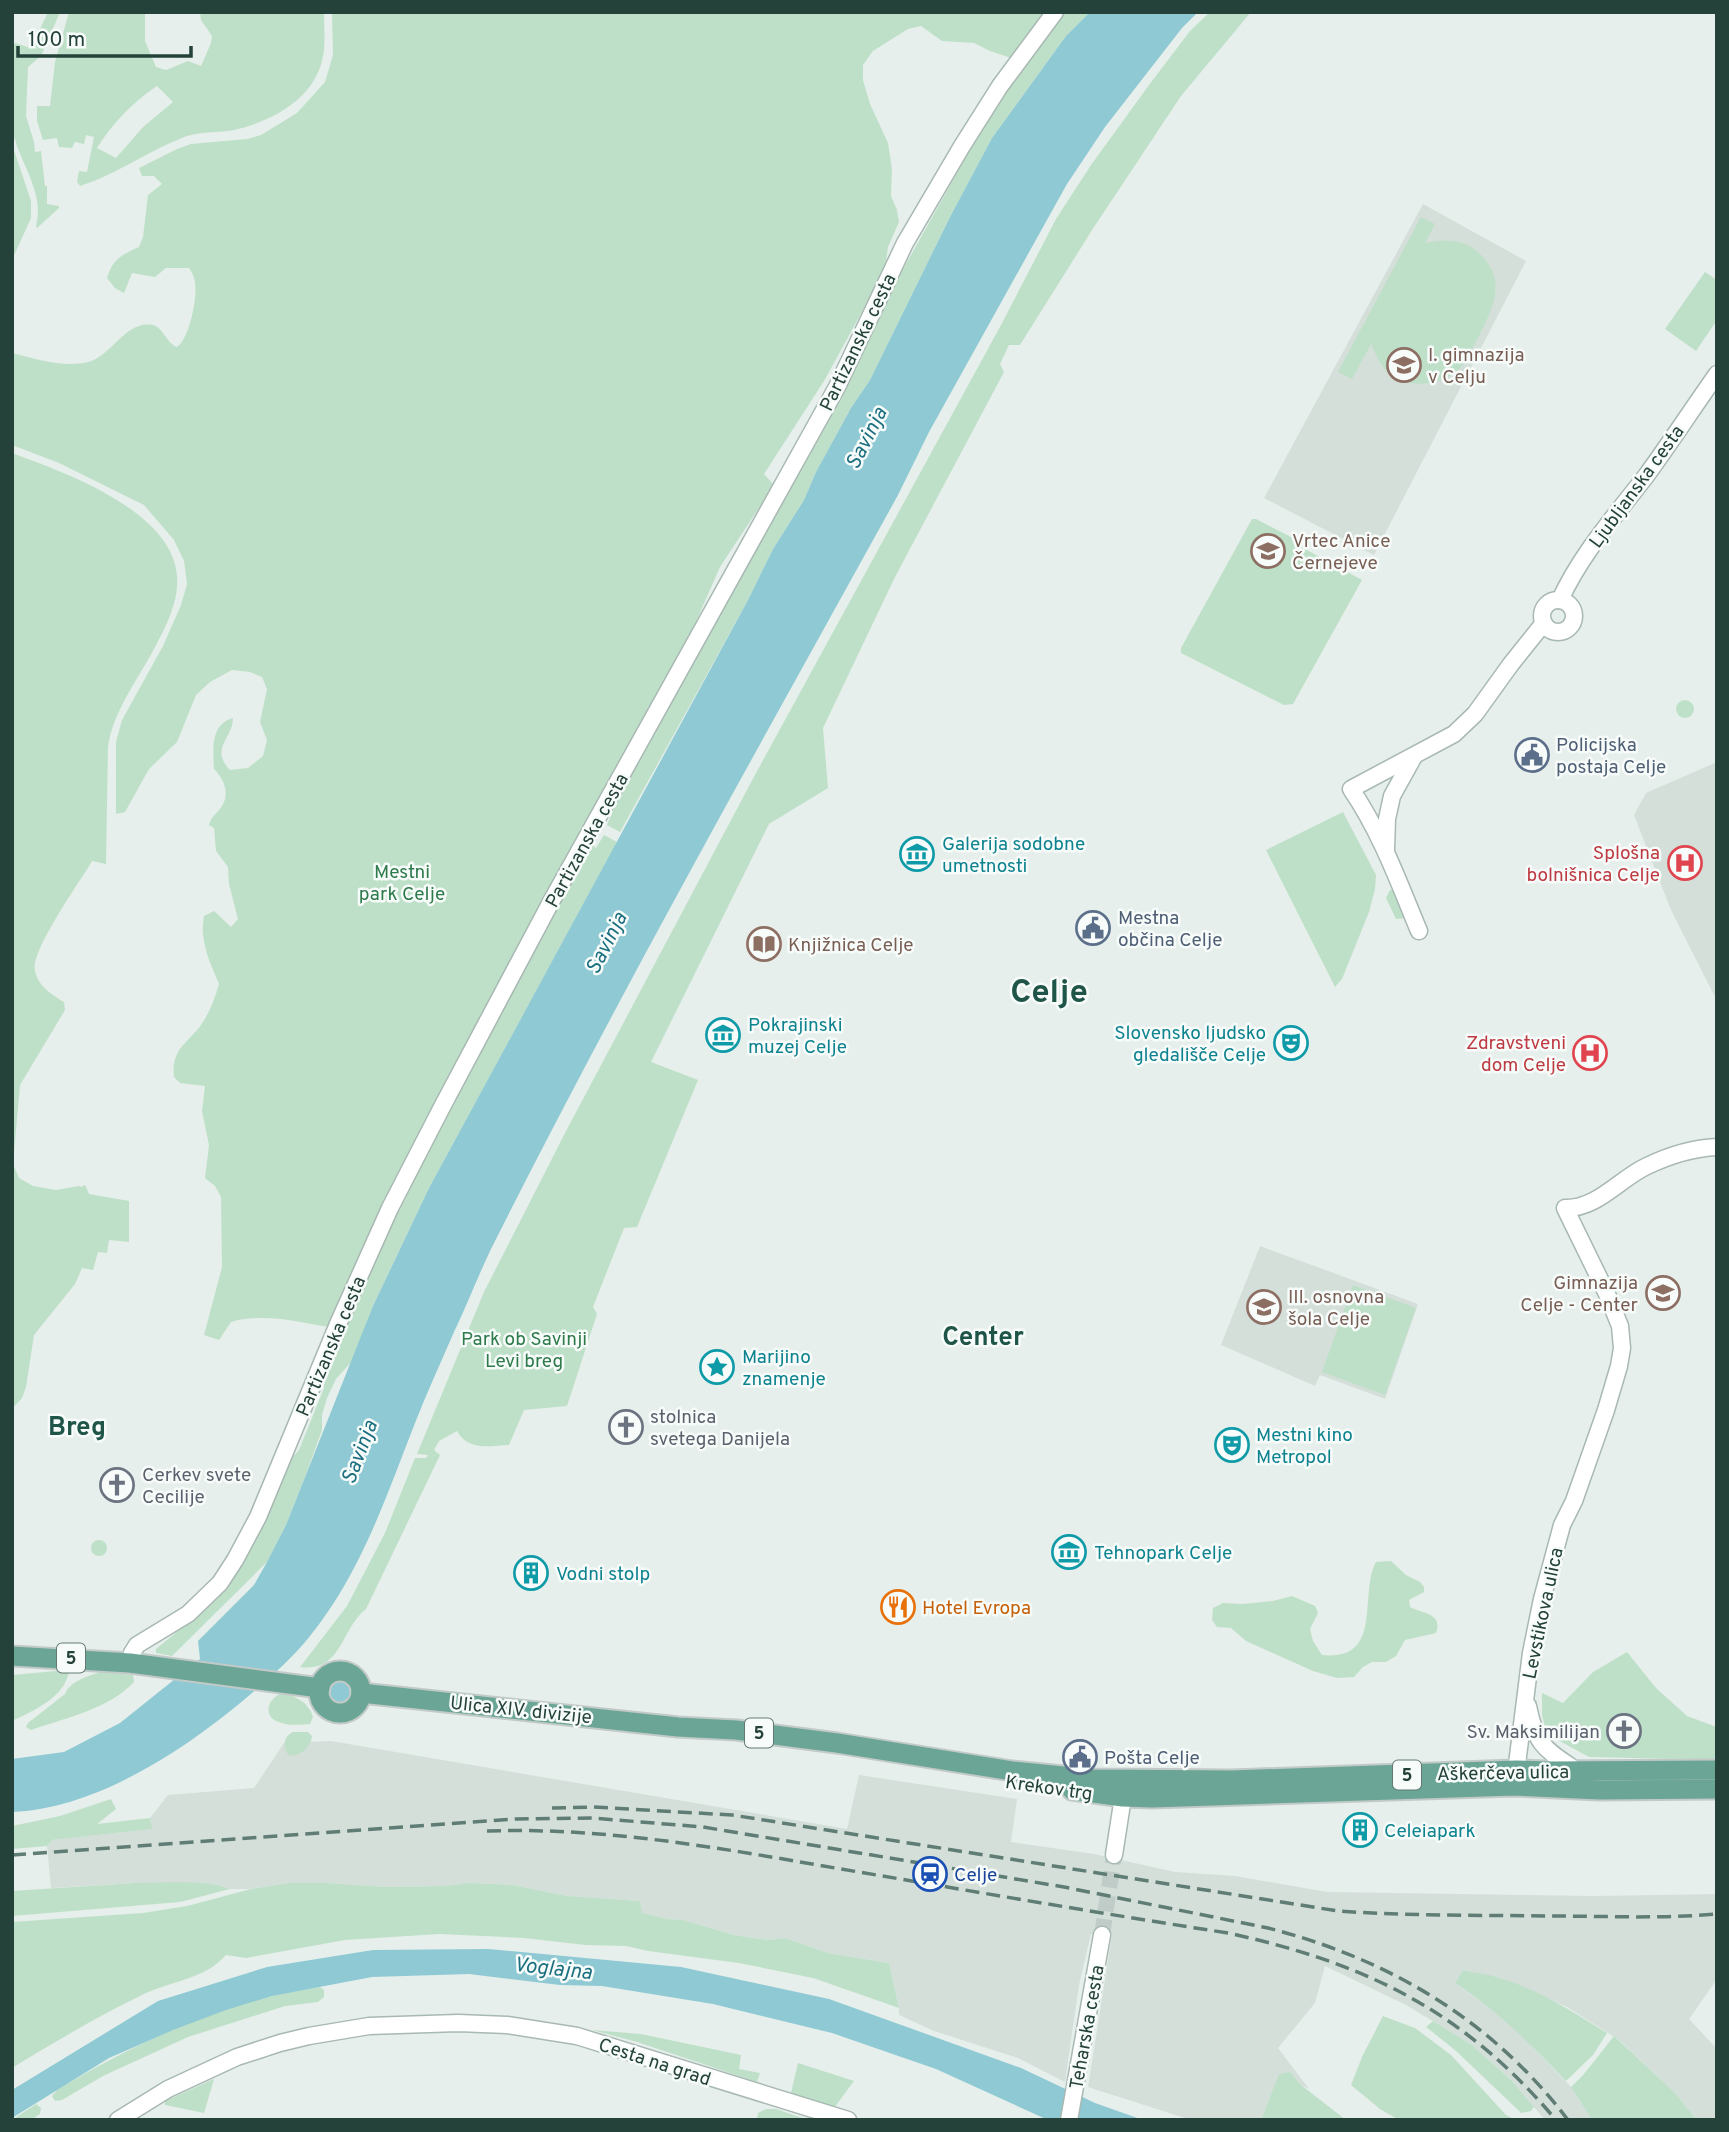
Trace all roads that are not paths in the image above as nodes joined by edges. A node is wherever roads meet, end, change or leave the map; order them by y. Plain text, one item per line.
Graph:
1 (1055, 12) edge
2 (1717, 374) edge
3 (1560, 600) junction
4 (1543, 624) junction
5 (1415, 756) junction
6 (1386, 851) junction
7 (1419, 932) dead end
8 (1717, 1147) edge
9 (12, 1656) edge
10 (138, 1664) junction
11 (320, 1688) junction
12 (361, 1693) junction
13 (1526, 1694) junction
14 (681, 1727) junction
15 (941, 1760) joint
16 (1717, 1770) edge
17 (1577, 1771) junction
18 (976, 1776) joint
19 (1515, 1778) junction
20 (1122, 1789) junction
21 (1717, 1789) edge
22 (1114, 1855) tunnel mouth
23 (1102, 1935) tunnel mouth
24 (118, 2120) edge
25 (848, 2120) edge
26 (1069, 2120) edge

1 - 10 street, Partizanska cesta
2 - 3 street, Ljubljanska cesta
3 - 4 street, Ljubljanska cesta
3 - 4 street
4 - 5 street, Ljubljanska cesta
5 - 6 street
5 - 6 street, Ljubljanska cesta
6 - 7 street
8 - 13 street, Levstikova ulica
9 - 10 main road, 5
10 - 11 main road, 5
11 - 12 main road
11 - 12 main road
12 - 14 main road, Ulica XIV. divizije / 5
13 - 17 street
13 - 19 street, Levstikova ulica
14 - 15 main road, Ulica XIV. divizije / 5
14 - 18 main road, Ulica XIV. divizije / 5
15 - 20 main road, Krekov trg / 5
16 - 17 main road, Aškerčeva ulica / 5
17 - 19 main road, Aškerčeva ulica / 5
18 - 20 main road, Krekov trg / 5
19 - 20 main road, Aškerčeva ulica / 5
19 - 21 main road, Aškerčeva ulica / 5
20 - 22 street
23 - 26 street, Teharska cesta
24 - 25 street, Cesta na grad

